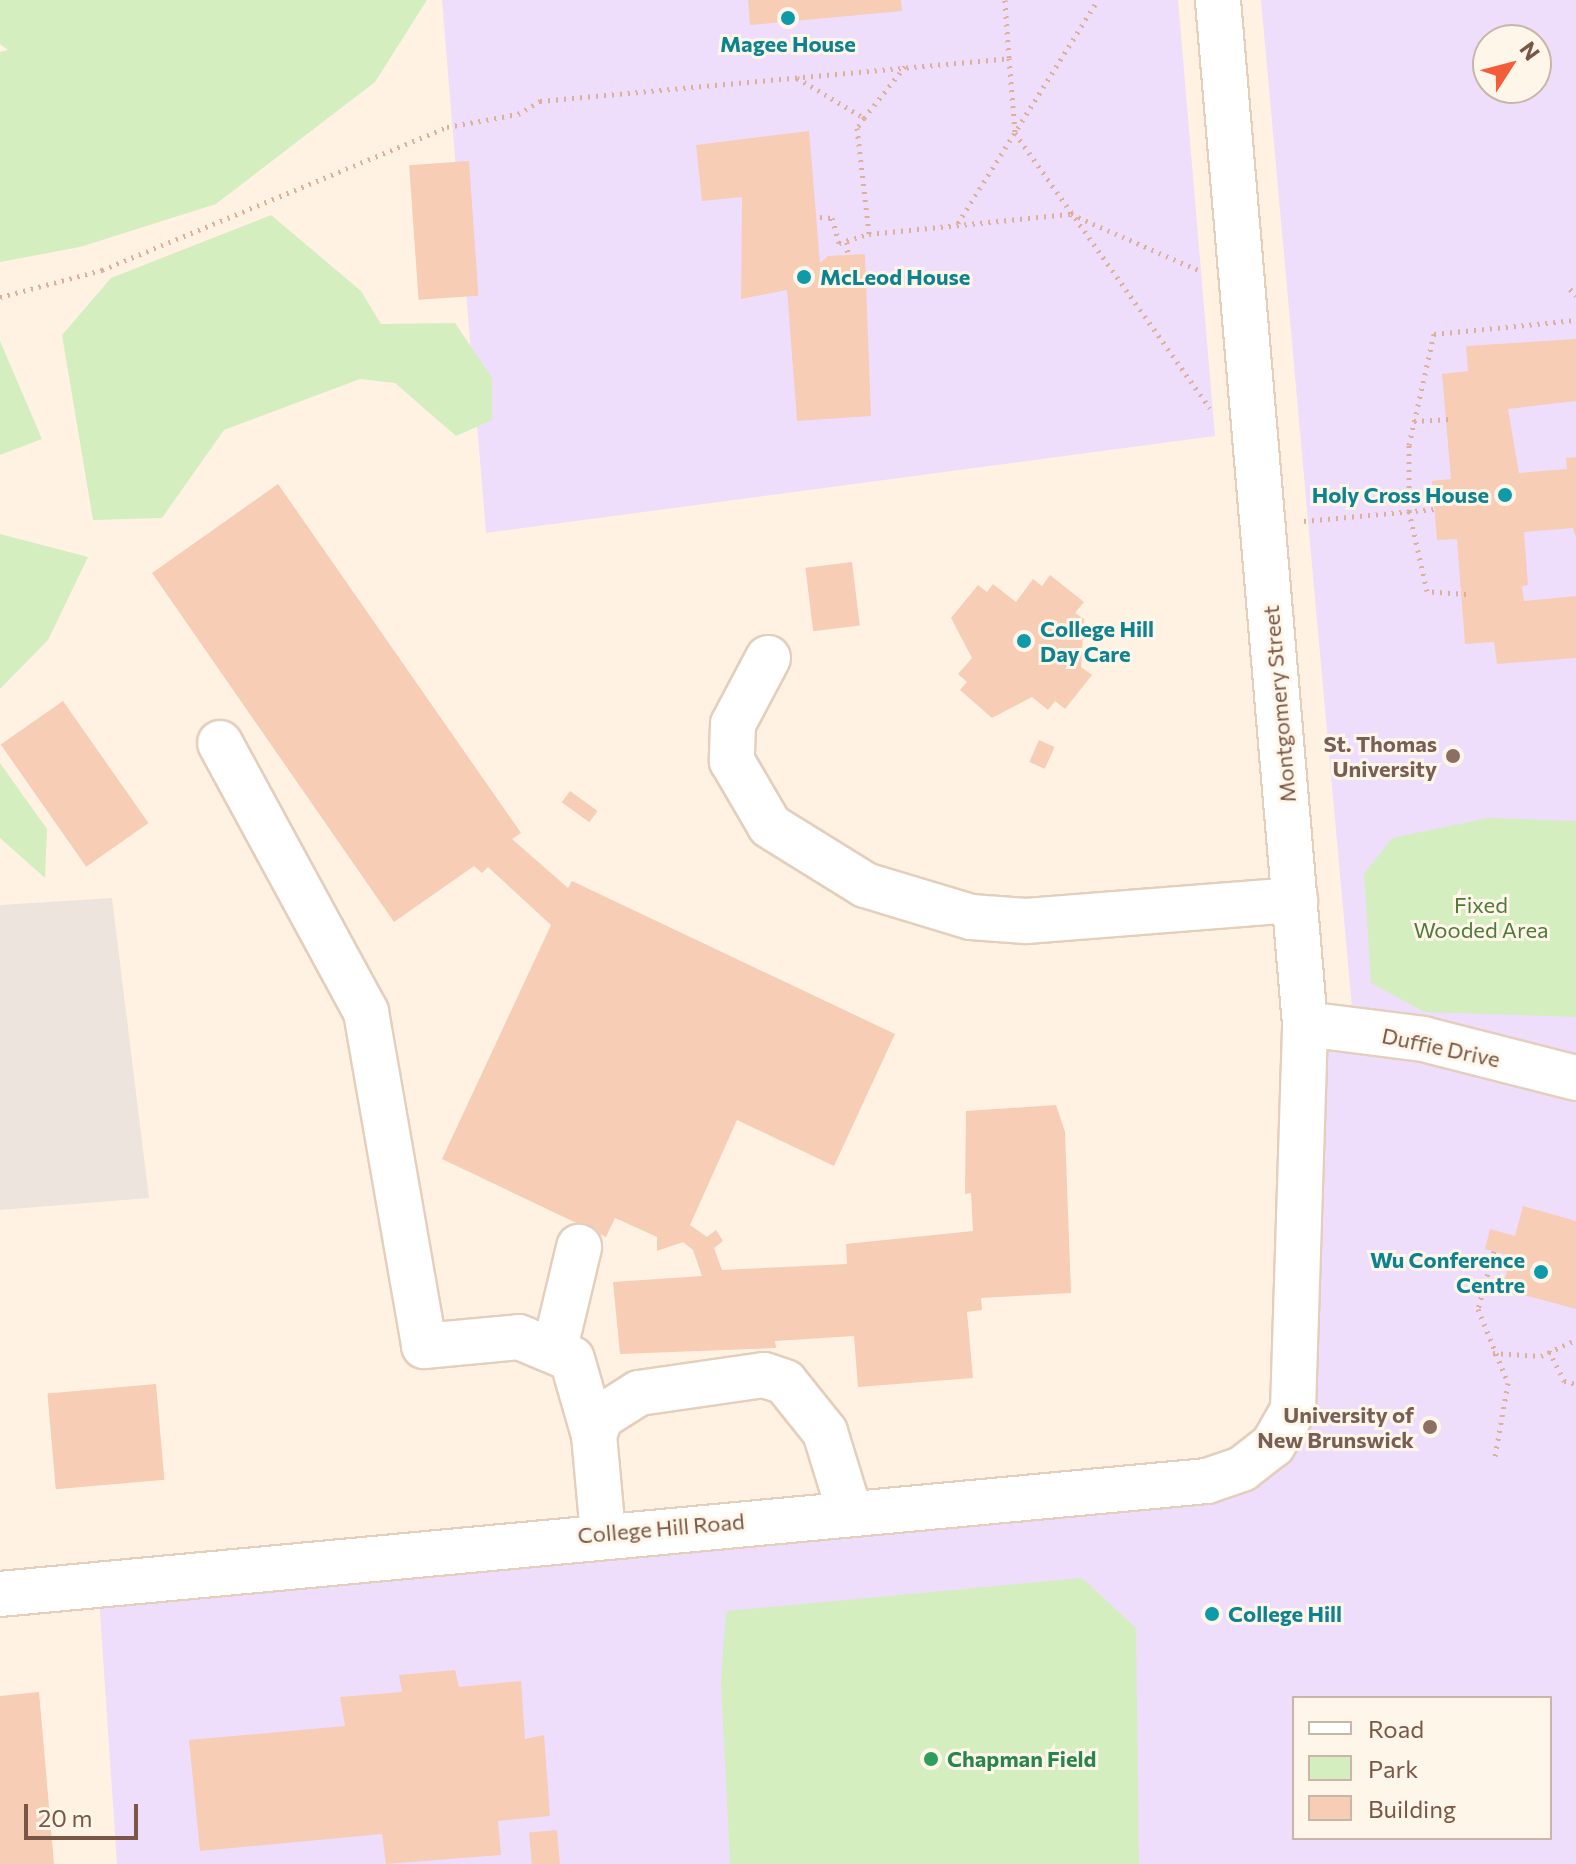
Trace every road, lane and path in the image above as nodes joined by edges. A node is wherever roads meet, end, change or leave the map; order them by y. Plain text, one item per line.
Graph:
1 (1005, 0) edge
2 (1098, 0) edge
3 (1218, 0) edge
4 (1009, 58) junction
5 (905, 66) junction
6 (796, 77) junction
7 (864, 118) junction
8 (1015, 133) junction
9 (1071, 214) junction
10 (820, 217) dead end
11 (957, 224) junction
12 (869, 234) junction
13 (847, 242) junction
14 (848, 255) dead end
15 (1201, 272) dead end
16 (1570, 289) dead end
17 (1576, 296) edge
18 (0, 297) edge
19 (1576, 320) edge
20 (1214, 411) dead end
21 (1451, 419) dead end
22 (1414, 421) junction
23 (1435, 509) dead end
24 (1409, 511) junction
25 (1264, 525) junction
26 (1466, 594) dead end
27 (768, 658) dead end
28 (220, 743) dead end
29 (1295, 900) junction
30 (1305, 1024) junction
31 (1576, 1078) edge
32 (579, 1247) dead end
33 (1494, 1251) dead end
34 (1576, 1340) edge
35 (555, 1348) junction
36 (1549, 1351) junction
37 (1493, 1353) junction
38 (1576, 1384) edge
39 (1293, 1410) joint
40 (594, 1435) junction
41 (1495, 1457) dead end
42 (849, 1510) junction
43 (603, 1533) junction
44 (0, 1594) edge

1 - 4 path
2 - 8 path
3 - 25 street, Montgomery Street
4 - 5 path
4 - 8 path
5 - 6 path
5 - 7 path
6 - 7 path
6 - 18 path
7 - 12 path
8 - 9 path
8 - 11 path
9 - 11 path
9 - 15 path
9 - 20 path
10 - 13 path
11 - 12 path
12 - 13 path
13 - 14 path
16 - 17 path
19 - 22 path
21 - 22 path
22 - 24 path
23 - 24 path
24 - 25 path
24 - 26 path
25 - 29 street, Montgomery Street
27 - 29 street
28 - 35 street
29 - 30 street, Montgomery Street
30 - 31 street, Duffie Drive
30 - 39 street, Montgomery Street
32 - 35 street
33 - 37 path
34 - 36 path
35 - 40 street
36 - 37 path
36 - 38 path
37 - 41 path
39 - 42 street, College Hill Road
40 - 42 street
40 - 43 street
42 - 43 street, College Hill Road
43 - 44 street, College Hill Road

